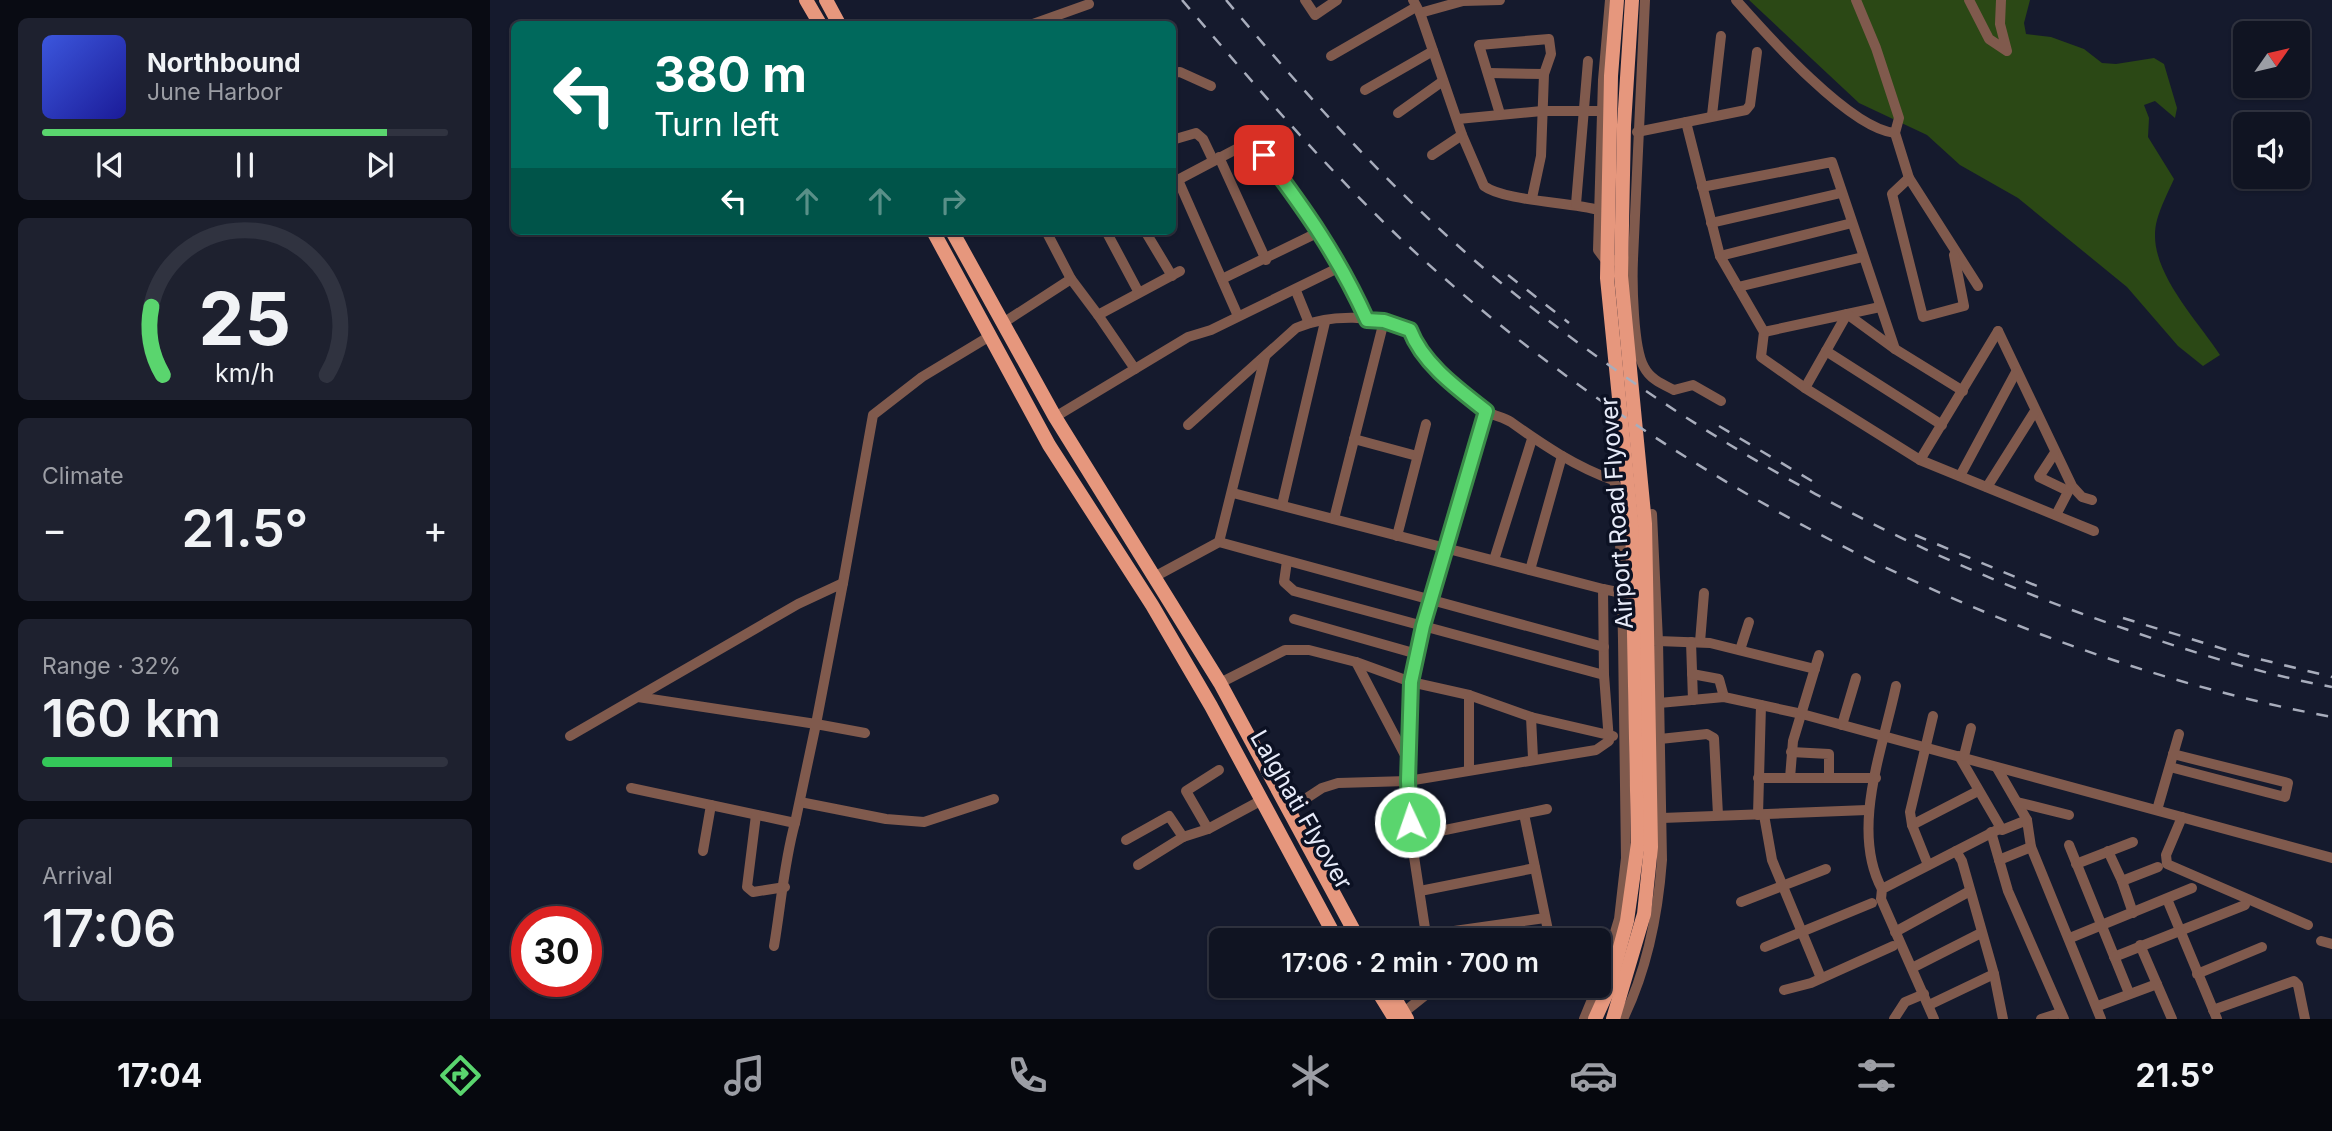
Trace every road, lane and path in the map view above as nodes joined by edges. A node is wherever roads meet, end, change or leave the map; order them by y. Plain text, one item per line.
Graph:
1 (806, 0) edge
2 (826, 0) edge
3 (1305, 0) edge
4 (1337, 0) edge
5 (1500, 0) edge
6 (1610, 0) edge
7 (1617, 0) edge
8 (1632, 0) edge
9 (1645, 0) edge
10 (1736, 0) edge
11 (1856, 0) edge
12 (1969, 0) edge
13 (2001, 0) edge
14 (1463, 1) edge
15 (1480, 1) edge
16 (1089, 4) dead end
17 (1416, 7) edge
18 (818, 21) edge
19 (837, 21) edge
20 (1041, 21) edge
21 (1721, 36) dead end
22 (1433, 51) junction
23 (1757, 52) dead end
24 (1331, 57) dead end
25 (1588, 61) dead end
26 (1176, 72) edge
27 (1489, 73) junction
28 (1544, 74) junction
29 (1443, 81) junction
30 (1211, 86) dead end
31 (1365, 90) dead end
32 (1602, 110) junction
33 (1542, 111) junction
34 (1582, 111) junction
35 (1398, 113) dead end
36 (1500, 114) junction
37 (1712, 115) junction
38 (1458, 119) junction
39 (1686, 122) junction
40 (1637, 132) junction
41 (1895, 134) junction
42 (1462, 135) junction
43 (1176, 139) edge
44 (1432, 155) dead end
45 (1216, 158) junction
46 (1909, 178) junction
47 (1176, 180) edge
48 (1176, 183) edge
49 (1702, 187) junction
50 (1841, 192) junction
51 (1532, 198) junction
52 (1576, 204) junction
53 (1599, 210) junction
54 (1711, 223) junction
55 (1852, 223) junction
56 (1321, 231) junction
57 (935, 235) edge
58 (954, 235) edge
59 (1048, 235) edge
60 (1108, 235) edge
61 (1148, 235) edge
62 (1953, 248) junction
63 (1720, 256) junction
64 (1863, 257) junction
65 (1633, 259) junction
66 (1266, 260) junction
67 (1342, 266) junction
68 (1071, 279) junction
69 (1222, 279) junction
70 (1978, 286) dead end
71 (1738, 287) junction
72 (1138, 291) junction
73 (1296, 291) junction
74 (1880, 307) junction
75 (1847, 314) junction
76 (1098, 315) junction
77 (1238, 316) junction
78 (1367, 320) junction
79 (1384, 321) junction
80 (1325, 322) junction
81 (1003, 323) junction
82 (1309, 323) junction
83 (1764, 332) junction
84 (990, 335) junction
85 (1895, 349) junction
86 (1826, 351) junction
87 (1265, 357) junction
88 (1135, 369) junction
89 (2016, 372) junction
90 (1805, 388) junction
91 (1964, 391) junction
92 (1721, 401) dead end
93 (1486, 411) junction
94 (2035, 411) junction
95 (1055, 417) junction
96 (1426, 424) dead end
97 (1188, 425) dead end
98 (1942, 425) junction
99 (1354, 439) junction
100 (1532, 439) junction
101 (2054, 454) junction
102 (1417, 456) junction
103 (1562, 456) junction
104 (1920, 460) junction
105 (1959, 476) junction
106 (1987, 487) junction
107 (2069, 488) junction
108 (1233, 493) junction
109 (2092, 500) dead end
110 (1282, 505) junction
111 (1652, 514) dead end
112 (2056, 515) junction
113 (1334, 519) junction
114 (2094, 531) dead end
115 (1397, 536) junction
116 (1219, 542) junction
117 (1446, 547) junction
118 (1494, 560) junction
119 (1287, 561) junction
120 (1530, 570) junction
121 (1156, 576) junction
122 (843, 583) junction
123 (1603, 589) junction
124 (1622, 593) junction
125 (1704, 593) dead end
126 (1431, 599) junction
127 (1294, 619) dead end
128 (1749, 622) dead end
129 (1423, 626) junction
130 (1623, 640) junction
131 (1658, 641) junction
132 (1695, 642) junction
133 (1604, 647) junction
134 (1740, 650) junction
135 (1417, 654) junction
136 (1819, 655) dead end
137 (1356, 662) junction
138 (1815, 669) junction
139 (1692, 674) junction
140 (1604, 675) junction
141 (1856, 678) dead end
142 (1411, 682) junction
143 (1220, 683) junction
144 (1896, 687) dead end
145 (1469, 695) junction
146 (638, 697) junction
147 (1724, 697) junction
148 (1693, 700) junction
149 (1659, 703) junction
150 (1761, 705) junction
151 (1211, 706) junction
152 (1802, 714) junction
153 (1933, 716) dead end
154 (1531, 717) junction
155 (816, 724) junction
156 (1842, 725) junction
157 (1971, 728) dead end
158 (865, 733) dead end
159 (2179, 734) dead end
160 (570, 736) dead end
161 (1625, 736) junction
162 (1610, 737) junction
163 (1885, 737) junction
164 (1660, 739) junction
165 (1925, 748) junction
166 (1791, 752) junction
167 (2173, 754) junction
168 (1962, 756) junction
169 (1533, 758) junction
170 (1408, 761) junction
171 (2170, 767) junction
172 (1997, 768) junction
173 (1469, 769) junction
174 (1219, 770) dead end
175 (1829, 777) junction
176 (1758, 778) junction
177 (1790, 779) junction
178 (1876, 779) junction
179 (1408, 781) junction
180 (631, 788) dead end
181 (1978, 791) junction
182 (994, 799) dead end
183 (1262, 800) junction
184 (800, 802) junction
185 (2017, 802) junction
186 (711, 805) junction
187 (1290, 809) junction
188 (1547, 809) dead end
189 (1867, 810) junction
190 (2157, 810) junction
191 (1524, 814) junction
192 (756, 815) junction
193 (1718, 815) junction
194 (1761, 815) junction
195 (2068, 815) dead end
196 (2182, 817) junction
197 (1662, 818) junction
198 (2027, 820) junction
199 (795, 823) junction
200 (1912, 825) junction
201 (1208, 829) junction
202 (1996, 830) junction
203 (1183, 837) junction
204 (1411, 837) junction
205 (1126, 840) dead end
206 (2133, 842) dead end
207 (2069, 845) dead end
208 (2031, 847) junction
209 (703, 851) dead end
210 (1956, 851) junction
211 (2108, 851) junction
212 (2332, 858) edge
213 (1999, 860) junction
214 (2076, 863) junction
215 (1138, 865) dead end
216 (1928, 865) junction
217 (2158, 867) dead end
218 (1535, 868) junction
219 (1826, 869) dead end
220 (2122, 881) junction
221 (1785, 884) junction
222 (785, 887) junction
223 (2192, 888) dead end
224 (1882, 889) junction
225 (1420, 891) junction
226 (1970, 891) junction
227 (2167, 899) junction
228 (1741, 902) dead end
229 (1872, 903) dead end
230 (2245, 905) dead end
231 (2133, 913) junction
232 (1630, 917) junction
233 (1545, 918) junction
234 (2308, 925) dead end
235 (2101, 926) junction
236 (1331, 928) edge
237 (1341, 928) edge
238 (1353, 928) edge
239 (1425, 928) edge
240 (1475, 928) edge
241 (1547, 928) edge
242 (1802, 931) junction
243 (2178, 931) junction
244 (1895, 932) junction
245 (1981, 933) junction
246 (2070, 938) junction
247 (2140, 945) junction
248 (774, 946) dead end
249 (1893, 946) dead end
250 (1765, 947) dead end
251 (2262, 947) dead end
252 (2114, 957) junction
253 (1611, 958) edge
254 (1912, 968) junction
255 (1994, 974) junction
256 (2197, 974) junction
257 (1821, 978) junction
258 (2157, 984) junction
259 (1784, 990) dead end
260 (1924, 993) junction
261 (2129, 993) junction
262 (1371, 998) edge
263 (1385, 998) edge
264 (1393, 998) edge
265 (1423, 998) edge
266 (1593, 998) edge
267 (1929, 1005) junction
268 (2098, 1006) junction
269 (2215, 1015) edge
270 (2062, 1016) edge
271 (1402, 1017) edge
272 (2171, 1017) edge
273 (1384, 1019) edge
274 (1584, 1019) edge
275 (1595, 1019) edge
276 (1613, 1019) edge
277 (1623, 1019) edge
278 (1894, 1019) edge
279 (1934, 1019) edge
280 (2003, 1019) edge
281 (2041, 1019) edge
282 (2101, 1019) edge
283 (2157, 1019) edge
284 (2305, 1019) edge

1 - 18 main road
2 - 19 main road
3 - 4 street
5 - 15 street
6 - 32 street
7 - 232 main road, Airport Road Flyover
8 - 232 main road, Airport Road Flyover
9 - 40 street
10 - 41 street
11 - 41 street
12 - 13 street
14 - 15 street
14 - 17 street
16 - 20 street
17 - 22 street
17 - 24 street
21 - 37 street
22 - 29 street
22 - 31 street
23 - 37 street
25 - 34 street
26 - 30 street
27 - 28 street
27 - 28 street
27 - 36 street
28 - 33 street
29 - 35 street
29 - 38 street
32 - 34 street
32 - 53 street
33 - 34 street
33 - 36 street
33 - 51 street
34 - 52 street
36 - 38 street
37 - 39 street
38 - 42 street
39 - 40 street
39 - 49 street
40 - 65 street
41 - 46 street
42 - 44 street
42 - 51 street
43 - 45 street
45 - 47 street
45 - 56 street
45 - 66 street
46 - 62 street
46 - 62 street
48 - 69 street
49 - 50 street
49 - 54 street
50 - 54 street
50 - 55 street
51 - 52 street
52 - 53 street
53 - 65 street
54 - 63 street
55 - 63 street
55 - 64 street
56 - 66 street
56 - 67 street
57 - 84 main road
58 - 81 main road
59 - 68 street
60 - 72 street
61 - 72 street
62 - 70 street
63 - 71 street
64 - 71 street
64 - 74 street
65 - 92 street
66 - 69 street
67 - 73 street
67 - 78 street
68 - 76 street
68 - 81 street
69 - 77 street
71 - 83 street
72 - 76 street
73 - 77 street
73 - 82 street
74 - 75 street
74 - 85 street
75 - 83 street
75 - 85 street
75 - 86 street
76 - 88 street
77 - 88 street
78 - 79 street
78 - 80 street
79 - 93 street
79 - 99 street
80 - 82 street
80 - 110 street
81 - 95 main road
82 - 87 street
83 - 90 street
84 - 122 street
84 - 151 main road
85 - 91 street
86 - 90 street
86 - 98 street
87 - 97 street
87 - 108 street
88 - 95 street
89 - 91 street
89 - 94 street
89 - 105 street
90 - 104 street
91 - 98 street
93 - 100 street
93 - 117 street
94 - 101 street
94 - 106 street
95 - 121 main road
96 - 102 street
98 - 104 street
99 - 102 street
99 - 113 street
100 - 103 street
100 - 118 street
101 - 107 street
101 - 107 street
102 - 115 street
103 - 120 street
103 - 124 street
104 - 105 street
105 - 106 street
106 - 112 street
107 - 109 street
107 - 112 street
108 - 110 street
108 - 116 street
110 - 113 street
111 - 131 street
112 - 114 street
113 - 115 street
115 - 117 street
116 - 119 street
116 - 121 street
117 - 118 street
117 - 126 street
118 - 120 street
119 - 126 street
119 - 129 street
120 - 123 street
121 - 143 main road
122 - 146 street
122 - 155 street
123 - 124 street
123 - 133 street
124 - 130 street
125 - 132 street
126 - 129 street
126 - 133 street
127 - 135 street
128 - 134 street
129 - 135 street
129 - 140 street
130 - 131 street
130 - 161 street
131 - 132 street
131 - 149 street
132 - 134 street
132 - 139 street
133 - 140 street
134 - 138 street
135 - 142 street
136 - 138 street
137 - 142 street
137 - 143 street
137 - 170 street
138 - 152 street
139 - 147 street
139 - 148 street
140 - 162 street
141 - 156 street
142 - 145 street
142 - 170 street
143 - 187 main road
144 - 163 street
145 - 154 street
145 - 173 street
146 - 155 street
146 - 160 street
147 - 148 street
147 - 150 street
148 - 149 street
149 - 164 street
150 - 152 street
150 - 176 street
151 - 183 main road
151 - 237 main road, Lalghati Flyover
152 - 156 street
152 - 166 street
153 - 165 street
154 - 162 street
154 - 169 street
155 - 158 street
155 - 184 street
156 - 163 street
157 - 168 street
159 - 167 street
161 - 162 street
161 - 232 street
162 - 169 street
163 - 165 street
163 - 178 street
164 - 193 street
164 - 197 street
165 - 168 street
165 - 200 street
166 - 175 street
166 - 177 street
167 - 171 street
167 - 171 street
168 - 172 street
168 - 181 street
169 - 173 street
170 - 179 street
171 - 190 street
172 - 185 street
172 - 190 street
173 - 179 street
174 - 201 street
175 - 177 street
175 - 178 street
176 - 177 street
176 - 194 street
178 - 189 street
179 - 187 street
179 - 204 street
180 - 186 street
181 - 200 street
181 - 202 street
182 - 184 street
183 - 201 street
183 - 236 main road
184 - 199 street
185 - 195 street
185 - 198 street
186 - 192 street
186 - 209 street
187 - 238 main road
188 - 191 street
189 - 194 street
189 - 224 street
190 - 196 street
191 - 204 street
191 - 218 street
192 - 199 street
192 - 222 street
193 - 194 street
193 - 197 street
194 - 221 street
196 - 212 street
196 - 234 street
197 - 277 street
198 - 202 street
198 - 208 street
199 - 222 street
200 - 216 street
201 - 203 street
202 - 210 street
202 - 213 street
203 - 205 street
203 - 215 street
204 - 225 street
206 - 211 street
207 - 214 street
208 - 213 street
208 - 246 street
210 - 216 street
210 - 226 street
211 - 214 street
211 - 220 street
213 - 270 street
214 - 235 street
216 - 224 street
217 - 220 street
218 - 225 street
218 - 233 street
219 - 221 street
220 - 231 street
221 - 228 street
221 - 242 street
222 - 248 street
223 - 227 street
224 - 244 street
225 - 239 street
226 - 244 street
226 - 245 street
227 - 231 street
227 - 243 street
229 - 242 street
230 - 243 street
231 - 235 street
232 - 253 street
232 - 275 main road
232 - 276 main road, Airport Road Flyover
233 - 240 street
233 - 241 street
235 - 246 street
235 - 252 street
242 - 250 street
242 - 257 street
243 - 247 street
243 - 256 street
244 - 254 street
245 - 254 street
245 - 255 street
246 - 268 street
247 - 252 street
247 - 258 street
249 - 257 street
251 - 256 street
252 - 261 street
254 - 260 street
255 - 267 street
255 - 280 street
256 - 269 street
257 - 259 street
258 - 261 street
258 - 272 street
260 - 267 street
260 - 278 street
261 - 268 street
262 - 273 main road
263 - 271 main road
264 - 271 main road
265 - 271 street
266 - 274 street
267 - 279 street
268 - 282 street
269 - 284 street
270 - 281 street
272 - 283 street

